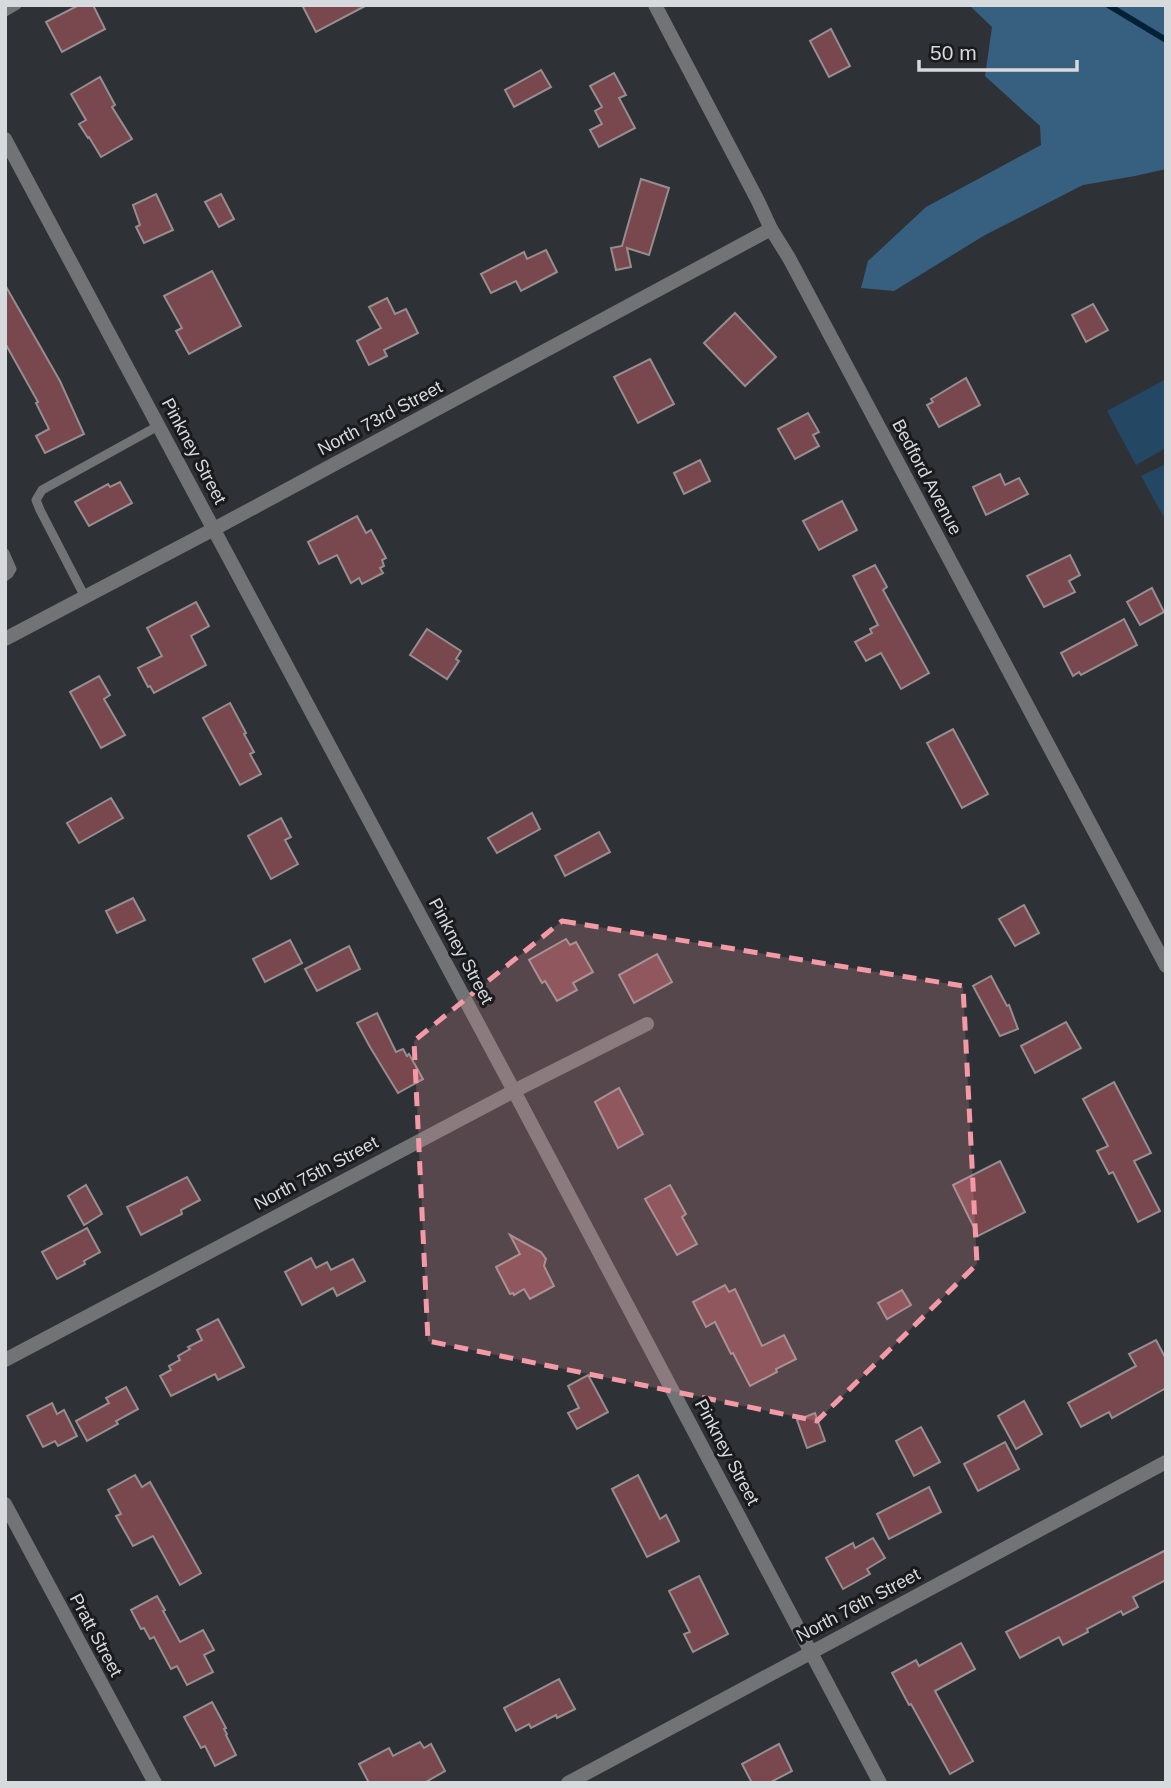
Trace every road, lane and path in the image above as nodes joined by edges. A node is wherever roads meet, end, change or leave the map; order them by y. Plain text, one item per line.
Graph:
1 (17, 5) edge
2 (655, 5) edge
3 (5, 12) edge
4 (5, 139) edge
5 (771, 229) junction
6 (158, 426) junction
7 (214, 529) junction
8 (5, 553) edge
9 (5, 577) edge
10 (85, 597) junction
11 (5, 639) edge
12 (1166, 966) edge
13 (647, 1024) dead end
14 (513, 1091) junction
15 (5, 1360) edge
16 (1166, 1462) edge
17 (5, 1504) edge
18 (811, 1652) junction
19 (155, 1783) edge
20 (568, 1783) edge
21 (880, 1783) edge

1 - 3 lane
2 - 5 street, Bedford Avenue
4 - 6 street, Pinkney Street
5 - 7 street, North 73rd Street
5 - 12 street, Bedford Avenue
6 - 7 street, Pinkney Street
6 - 10 lane
7 - 10 street, North 73rd Street
7 - 14 street, Pinkney Street
8 - 9 lane
10 - 11 street, North 73rd Street
13 - 14 street, North 75th Street
14 - 15 street, North 75th Street
14 - 18 street, Pinkney Street
16 - 18 street, North 76th Street
17 - 19 street, Pratt Street
18 - 20 street, North 76th Street
18 - 21 street, Pinkney Street

